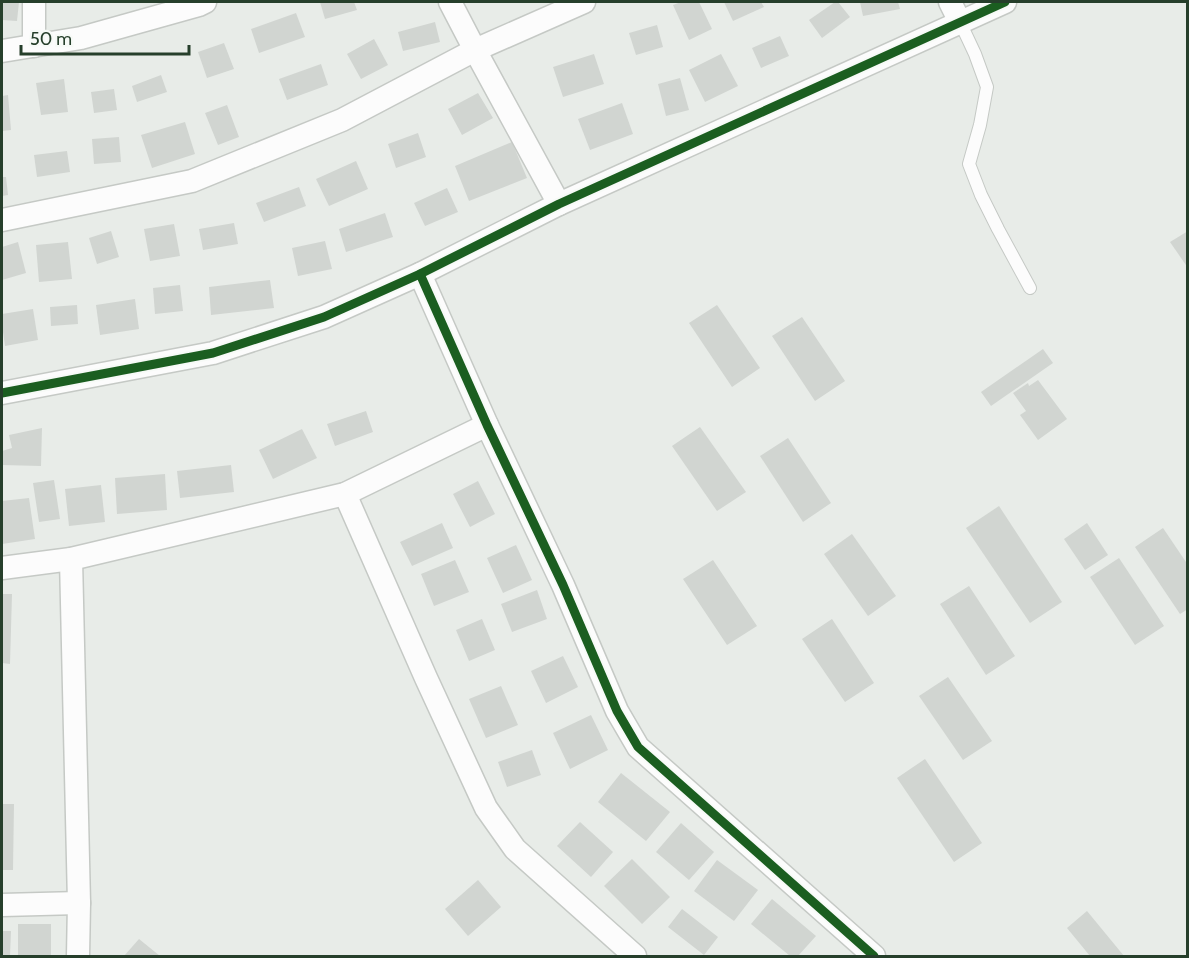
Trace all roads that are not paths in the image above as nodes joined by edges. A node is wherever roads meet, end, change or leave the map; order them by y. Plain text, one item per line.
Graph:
1 (34, 2) edge
2 (450, 2) edge
3 (584, 2) edge
4 (1005, 2) edge
5 (201, 3) edge
6 (955, 12) edge
7 (34, 46) junction
8 (475, 50) junction
9 (2, 51) edge
10 (559, 204) junction
11 (2, 220) edge
12 (420, 274) junction
13 (1030, 288) dead end
14 (2, 393) edge
15 (487, 425) junction
16 (345, 494) junction
17 (70, 559) junction
18 (2, 568) edge
19 (79, 903) junction
20 (2, 905) edge
21 (78, 957) edge
22 (635, 957) edge
23 (874, 957) edge

1 - 7 street
2 - 8 street
3 - 8 street
4 - 6 street
5 - 7 street
6 - 10 street
6 - 13 lane
7 - 9 street
8 - 10 street
8 - 11 street
10 - 12 street
12 - 14 street
12 - 15 street
15 - 16 street
15 - 23 street
16 - 17 street
16 - 22 street
17 - 18 street
17 - 19 street
19 - 20 street
19 - 21 street

